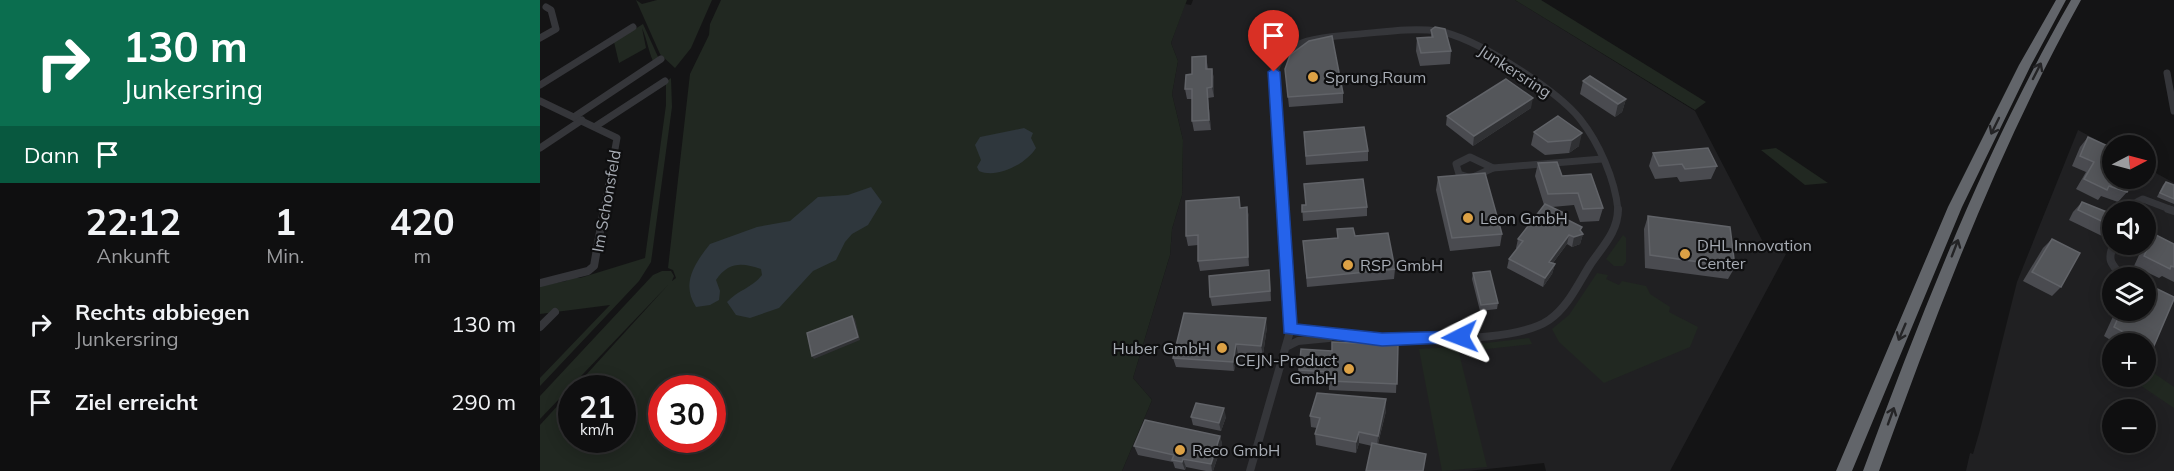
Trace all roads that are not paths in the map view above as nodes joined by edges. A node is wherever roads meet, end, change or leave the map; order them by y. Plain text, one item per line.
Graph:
1 (2061, 0) edge
2 (2076, 0) edge
3 (546, 7) dead end
4 (633, 27) dead end
5 (540, 38) edge
6 (661, 59) dead end
7 (2167, 74) dead end
8 (665, 81) dead end
9 (540, 85) edge
10 (540, 101) edge
11 (2174, 111) edge
12 (578, 118) junction
13 (596, 126) junction
14 (540, 148) edge
15 (1602, 159) junction
16 (1493, 168) junction
17 (2156, 204) edge
18 (2174, 211) edge
19 (540, 283) edge
20 (555, 312) dead end
21 (540, 327) edge
22 (1290, 329) junction
23 (1339, 337) junction
24 (1286, 346) junction
25 (1855, 442) junction
26 (1250, 471) edge
27 (1837, 471) edge
28 (1844, 471) edge
29 (1871, 471) edge

1 -> 25 highway
29 -> 2 highway
3 - 5 street
4 - 9 street
6 - 12 street
7 - 11 street
8 - 13 street, Im Schonsfeld
10 - 12 street, Im Schonsfeld
12 - 13 street, Im Schonsfeld
12 - 14 street
13 - 19 street, Im Schonsfeld
15 - 16 street
15 - 22 street, Junkersring
15 - 23 street, Junkersring
16 - 16 street
17 - 18 street
20 - 21 street
22 - 23 street, Junkersring
22 - 24 street, Junkersring
23 - 24 street, Junkersring
24 - 26 street, Junkersring
25 - 27 highway
25 - 28 highway

